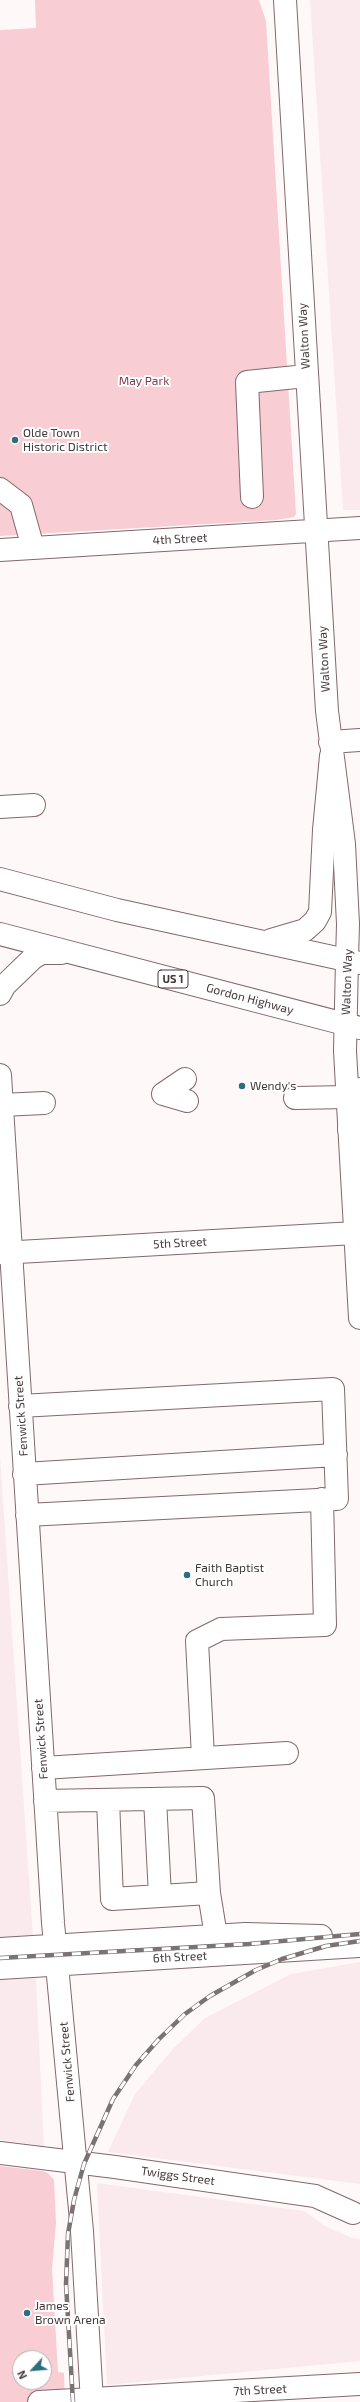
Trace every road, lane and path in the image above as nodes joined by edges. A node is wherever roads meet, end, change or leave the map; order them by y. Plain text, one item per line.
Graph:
1 (285, 0) edge
2 (306, 376) junction
3 (0, 489) edge
4 (252, 497) dead end
5 (360, 528) edge
6 (317, 531) junction
7 (33, 548) junction
8 (0, 550) edge
9 (360, 740) edge
10 (331, 749) junction
11 (34, 805) dead end
12 (0, 807) edge
13 (352, 844) edge
14 (0, 879) edge
15 (0, 934) edge
16 (267, 941) junction
17 (71, 953) junction
18 (354, 962) edge
19 (0, 994) edge
20 (353, 1026) edge
21 (0, 1075) edge
22 (185, 1079) dead end
23 (354, 1093) edge
24 (295, 1098) dead end
25 (187, 1102) dead end
26 (44, 1103) dead end
27 (2, 1105) junction
28 (354, 1153) edge
29 (357, 1233) edge
30 (6, 1253) edge
31 (360, 1318) edge
32 (20, 1406) junction
33 (336, 1455) junction
34 (24, 1474) junction
35 (322, 1499) junction
36 (27, 1515) junction
37 (287, 1753) dead end
38 (204, 1757) junction
39 (43, 1768) junction
40 (155, 1799) junction
41 (108, 1800) junction
42 (45, 1801) junction
43 (209, 1893) junction
44 (160, 1896) junction
45 (216, 1936) junction
46 (360, 1937) edge
47 (360, 1946) edge
48 (0, 1949) edge
49 (57, 1955) junction
50 (0, 1968) edge
51 (0, 2153) edge
52 (76, 2163) junction
53 (353, 2213) dead end
54 (360, 2384) edge
55 (91, 2401) edge
56 (39, 2402) edge

1 - 2 main road, Walton Way
2 - 4 main road
2 - 6 main road, Walton Way
3 - 7 main road
5 - 6 main road, 4th Street
6 - 7 main road, 4th Street
6 - 10 main road, Walton Way
7 - 8 main road, 4th Street
9 - 10 main road
10 - 13 main road, Walton Way
10 - 16 main road
11 - 12 main road
13 - 18 main road, Walton Way
14 - 16 main road
15 - 17 main road, Gordon Highway / US 1
16 - 18 main road
17 - 19 main road
17 - 20 main road, Gordon Highway / US 1
18 - 20 main road, Walton Way
20 - 23 main road, Walton Way
21 - 27 main road, Fenwick Street
22 - 25 main road
23 - 24 main road
23 - 28 main road, Walton Way
26 - 27 main road
27 - 30 main road, Fenwick Street
28 - 29 main road
29 - 30 main road, 5th Street
29 - 31 main road
30 - 32 main road, Fenwick Street
32 - 33 main road
32 - 34 main road, Fenwick Street
33 - 34 main road
33 - 35 main road
34 - 36 main road, Fenwick Street
35 - 36 main road
35 - 38 main road
36 - 39 main road, Fenwick Street
37 - 38 main road
38 - 39 main road
39 - 42 main road, Fenwick Street
40 - 41 main road
40 - 43 main road
40 - 44 main road
41 - 42 main road
41 - 44 main road
42 - 49 main road, Fenwick Street
43 - 44 main road
43 - 45 main road
45 - 46 main road, 6th Street
45 - 49 main road, 6th Street
47 - 49 main road, 6th Street
48 - 49 main road, 6th Street
49 - 50 main road, 6th Street
49 - 52 main road, Fenwick Street
51 - 52 main road, Twiggs Street
52 - 53 main road, Twiggs Street
52 - 55 main road, Fenwick Street
54 - 55 main road, 7th Street
55 - 56 main road, 7th Street

